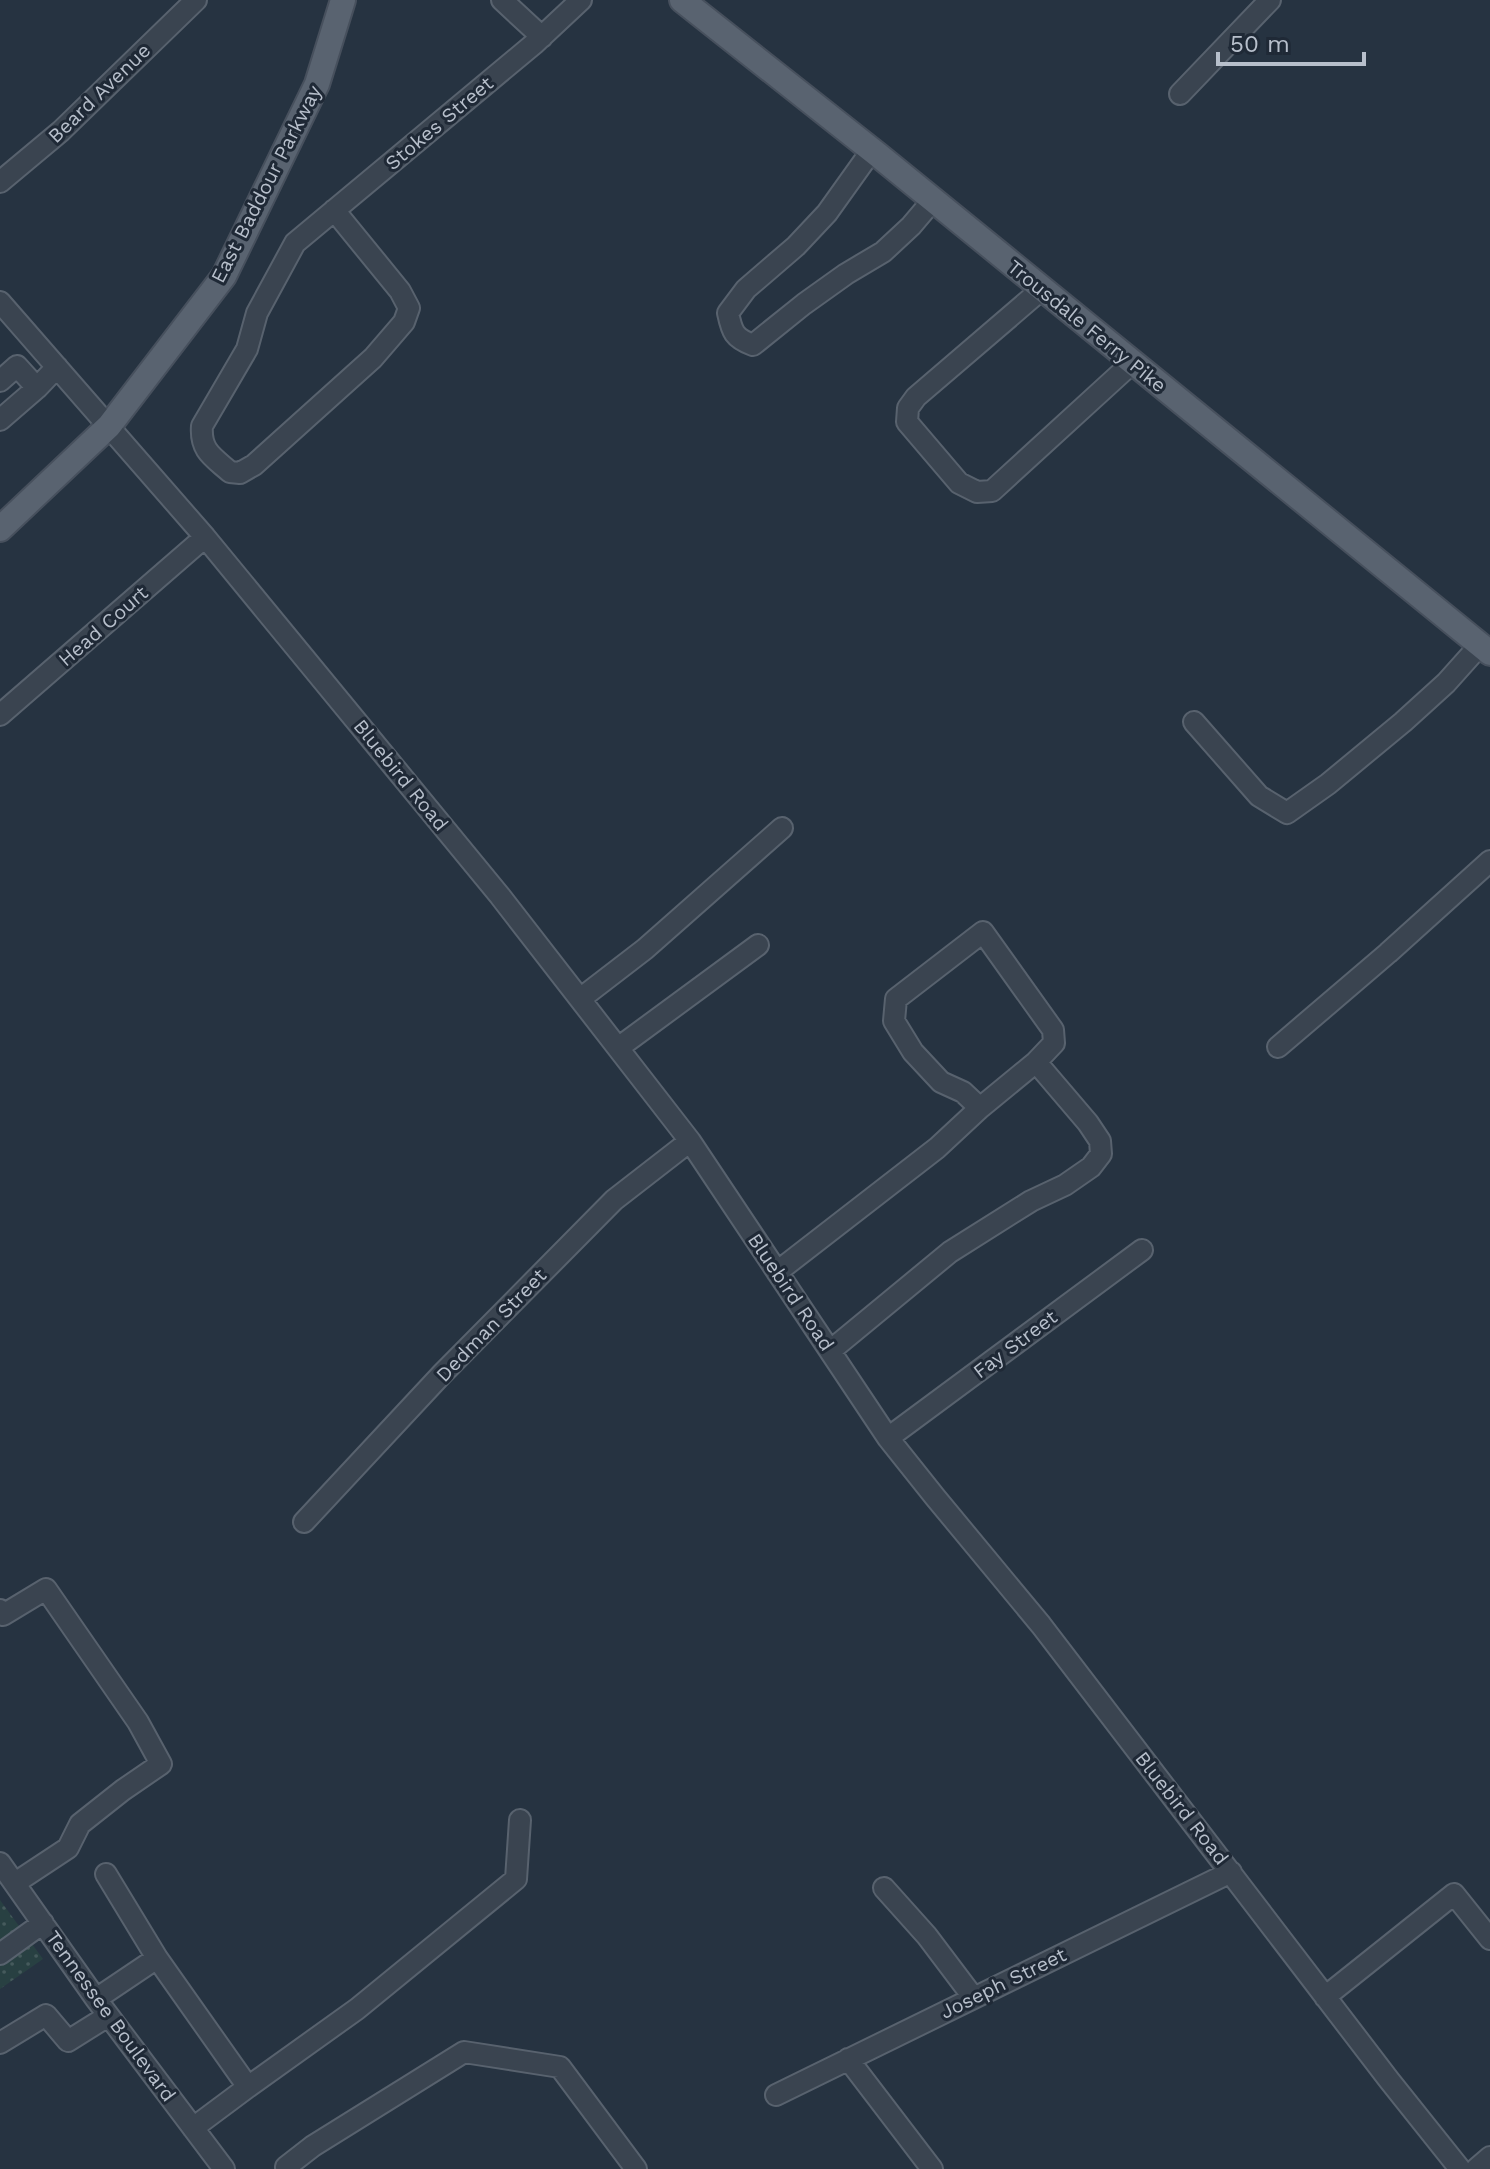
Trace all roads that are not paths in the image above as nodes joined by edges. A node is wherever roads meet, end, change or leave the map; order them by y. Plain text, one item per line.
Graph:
1 (196, 0) edge
2 (343, 0) edge
3 (502, 0) edge
4 (682, 0) edge
5 (1270, 0) edge
6 (578, 1) edge
7 (542, 37) junction
8 (1180, 94) dead end
9 (872, 150) junction
10 (0, 182) edge
11 (933, 200) junction
12 (334, 210) junction
13 (1042, 289) junction
14 (0, 302) edge
15 (1132, 363) junction
16 (57, 367) junction
17 (0, 381) edge
18 (37, 388) junction
19 (0, 420) edge
20 (109, 426) junction
21 (0, 529) edge
22 (205, 537) junction
23 (1485, 649) edge
24 (0, 715) edge
25 (1194, 722) dead end
26 (782, 828) dead end
27 (1490, 861) edge
28 (758, 945) dead end
29 (580, 999) junction
30 (1278, 1047) dead end
31 (618, 1048) junction
32 (1036, 1062) junction
33 (980, 1108) junction
34 (690, 1141) junction
35 (1142, 1250) dead end
36 (777, 1272) junction
37 (830, 1351) junction
38 (888, 1438) junction
39 (304, 1522) dead end
40 (1, 1614) edge
41 (520, 1820) dead end
42 (0, 1863) edge
43 (1231, 1872) junction
44 (106, 1874) dead end
45 (15, 1883) junction
46 (884, 1888) dead end
47 (43, 1923) junction
48 (1490, 1939) edge
49 (0, 1954) edge
50 (157, 1958) junction
51 (973, 1997) junction
52 (1325, 1997) junction
53 (102, 2008) junction
54 (0, 2043) edge
55 (848, 2059) junction
56 (248, 2087) junction
57 (776, 2095) dead end
58 (193, 2128) junction
59 (1490, 2157) edge
60 (285, 2168) edge
61 (224, 2169) edge
62 (636, 2169) edge
63 (932, 2169) edge
64 (1460, 2169) edge
65 (1476, 2169) edge

1 - 10 street, Beard Avenue
2 - 20 main road, East Baddour Parkway
3 - 7 street
4 - 9 main road, Trousdale Ferry Pike
5 - 8 street
6 - 7 street, Stokes Street
7 - 12 street, Stokes Street
9 - 11 main road, Trousdale Ferry Pike
9 - 11 street
11 - 13 main road, Trousdale Ferry Pike
12 - 12 street, Stokes Street
13 - 15 main road, Trousdale Ferry Pike
13 - 15 street
14 - 16 street, Bluebird Road
15 - 23 main road, Trousdale Ferry Pike
16 - 18 street
16 - 20 street, Bluebird Road
17 - 18 street
18 - 19 street
20 - 21 main road, East Baddour Parkway
20 - 22 street, Bluebird Road
22 - 24 street, Head Court
22 - 29 street, Bluebird Road
23 - 25 street
26 - 29 street
27 - 30 street
28 - 31 street
29 - 31 street, Bluebird Road
31 - 34 street, Bluebird Road
32 - 33 street
32 - 33 street
32 - 37 street
33 - 36 street
34 - 36 street, Bluebird Road
34 - 39 street, Dedman Street
35 - 38 street, Fay Street
36 - 37 street, Bluebird Road
37 - 38 street, Bluebird Road
38 - 43 street, Bluebird Road
40 - 45 street
41 - 56 street
42 - 45 street, Tennessee Boulevard
43 - 51 street, Joseph Street
43 - 52 street, Bluebird Road
44 - 50 street
45 - 47 street, Tennessee Boulevard
46 - 51 street
47 - 49 street
47 - 53 street, Tennessee Boulevard
48 - 52 street
50 - 53 street
50 - 56 street
51 - 55 street, Joseph Street
52 - 64 street, Bluebird Road
53 - 54 street
53 - 58 street, Tennessee Boulevard
55 - 57 street, Joseph Street
55 - 63 street
56 - 58 street
58 - 61 street, Tennessee Boulevard
59 - 65 street
60 - 62 street

